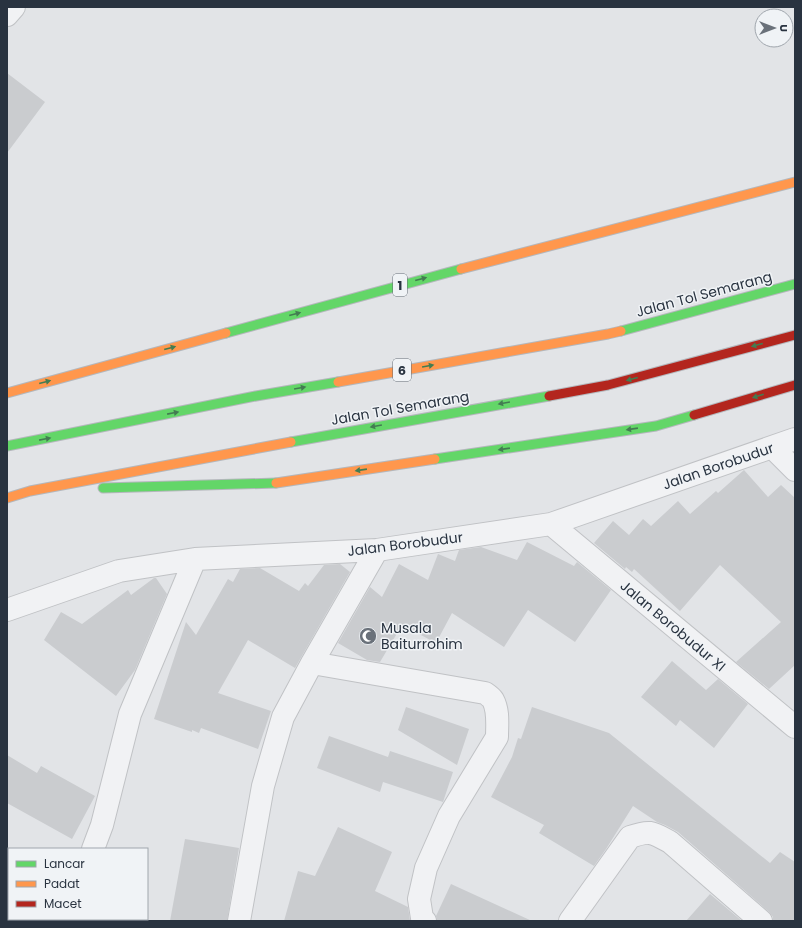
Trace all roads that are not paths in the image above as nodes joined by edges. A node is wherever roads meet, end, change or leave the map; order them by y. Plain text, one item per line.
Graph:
1 (14, 7) edge
2 (7, 15) edge
3 (795, 182) edge
4 (795, 284) edge
5 (795, 335) edge
6 (795, 385) edge
7 (7, 392) edge
8 (795, 439) edge
9 (7, 446) edge
10 (772, 447) junction
11 (795, 470) edge
12 (30, 491) junction
13 (7, 498) edge
14 (551, 524) junction
15 (377, 550) junction
16 (195, 559) junction
17 (7, 610) edge
18 (312, 663) junction
19 (795, 727) edge
20 (93, 848) edge
21 (239, 921) edge
22 (424, 921) edge
23 (570, 921) edge
24 (761, 921) edge

1 - 2 street
7 -> 3 highway, 1
9 -> 4 highway, Jalan Tol Semarang / 6
5 -> 12 highway, Jalan Tol Semarang
6 -> 12 highway
8 - 10 street, Jalan Borobudur
10 - 11 street
10 - 14 street, Jalan Borobudur
12 - 13 highway, Jalan Tol Semarang
14 - 15 street, Jalan Borobudur
14 - 19 street, Jalan Borobudur XI
15 - 16 street, Jalan Borobudur
15 - 18 street
16 - 17 street, Jalan Borobudur
16 - 20 street
18 - 21 street
18 - 22 street
23 - 24 street

